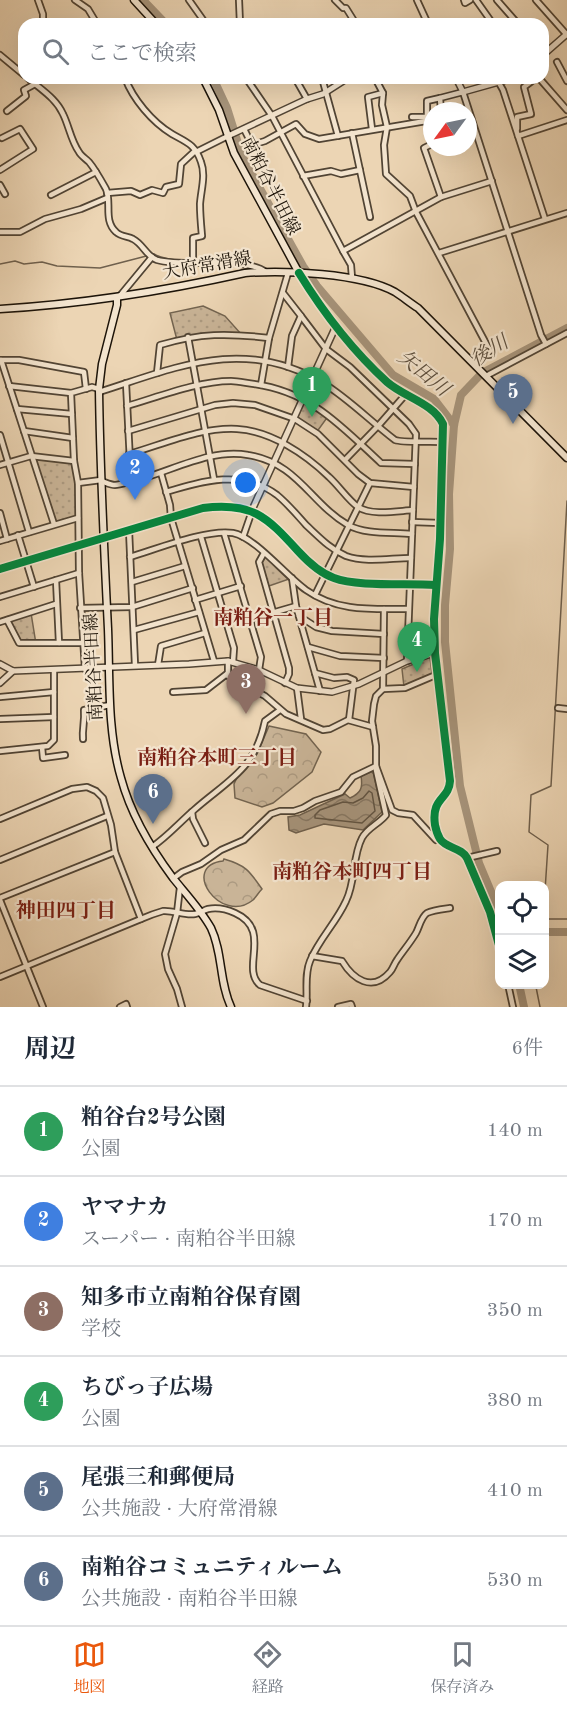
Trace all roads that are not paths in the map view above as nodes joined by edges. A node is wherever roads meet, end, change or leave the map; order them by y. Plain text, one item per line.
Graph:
1 (38, 0) edge
2 (75, 0) edge
3 (134, 0) edge
4 (189, 0) edge
5 (239, 0) edge
6 (335, 0) edge
7 (418, 0) edge
8 (464, 0) edge
9 (470, 0) edge
10 (476, 0) edge
11 (497, 0) edge
12 (536, 0) edge
13 (43, 18) edge
14 (93, 18) edge
15 (150, 18) edge
16 (202, 18) edge
17 (240, 18) edge
18 (353, 18) edge
19 (426, 18) edge
20 (489, 18) edge
21 (513, 18) edge
22 (567, 34) edge
23 (549, 50) edge
24 (0, 55) edge
25 (557, 62) dead end
26 (18, 70) edge
27 (567, 81) edge
28 (34, 84) joint
29 (128, 84) edge
30 (206, 84) edge
31 (250, 84) edge
32 (298, 84) edge
33 (324, 84) edge
34 (339, 84) edge
35 (378, 84) edge
36 (459, 84) edge
37 (495, 84) edge
38 (499, 84) edge
39 (529, 84) edge
40 (543, 84) edge
41 (326, 92) junction
42 (463, 92) junction
43 (383, 93) junction
44 (440, 98) junction
45 (307, 99) junction
46 (440, 102) edge
47 (567, 110) edge
48 (7, 111) dead end
49 (272, 116) junction
50 (412, 117) dead end
51 (567, 120) edge
52 (423, 122) edge
53 (387, 127) junction
54 (372, 129) junction
55 (242, 130) junction
56 (516, 130) junction
57 (280, 131) junction
58 (352, 133) junction
59 (229, 136) junction
60 (339, 136) junction
61 (518, 136) junction
62 (2, 138) dead end
63 (196, 151) junction
64 (427, 156) edge
65 (0, 170) edge
66 (360, 170) junction
67 (96, 172) junction
68 (303, 176) junction
69 (492, 180) junction
70 (0, 185) edge
71 (5, 194) dead end
72 (51, 195) dead end
73 (107, 195) junction
74 (441, 197) junction
75 (416, 212) junction
76 (567, 213) edge
77 (370, 217) dead end
78 (545, 219) junction
79 (0, 232) edge
80 (508, 232) junction
81 (343, 251) junction
82 (439, 253) junction
83 (152, 257) junction
84 (192, 263) junction
85 (244, 265) junction
86 (266, 272) junction
87 (245, 273) junction
88 (288, 273) junction
89 (301, 273) junction
90 (351, 279) junction
91 (283, 293) junction
92 (117, 298) junction
93 (0, 309) edge
94 (301, 316) junction
95 (336, 326) junction
96 (567, 333) edge
97 (188, 337) junction
98 (269, 338) junction
99 (546, 344) junction
100 (326, 349) junction
101 (0, 360) edge
102 (265, 360) junction
103 (193, 363) junction
104 (474, 363) junction
105 (288, 367) junction
106 (157, 373) junction
107 (486, 376) junction
108 (313, 378) junction
109 (126, 383) junction
110 (261, 385) junction
111 (9, 386) junction
112 (198, 386) junction
113 (86, 389) junction
114 (99, 391) junction
115 (71, 393) junction
116 (406, 394) junction
117 (304, 399) junction
118 (127, 406) junction
119 (393, 408) junction
120 (16, 409) junction
121 (201, 409) junction
122 (72, 414) junction
123 (295, 419) junction
124 (378, 426) junction
125 (24, 431) junction
126 (129, 431) junction
127 (206, 432) junction
128 (0, 435) edge
129 (73, 438) junction
130 (416, 440) junction
131 (443, 442) junction
132 (283, 444) junction
133 (361, 444) junction
134 (129, 454) junction
135 (31, 456) junction
136 (210, 456) junction
137 (567, 458) edge
138 (345, 460) junction
139 (74, 461) junction
140 (275, 462) junction
141 (8, 463) junction
142 (415, 464) junction
143 (0, 465) edge
144 (161, 474) junction
145 (214, 479) junction
146 (101, 481) junction
147 (131, 481) junction
148 (78, 483) junction
149 (370, 483) junction
150 (263, 487) junction
151 (414, 487) junction
152 (166, 492) junction
153 (357, 507) junction
154 (252, 510) junction
155 (413, 510) junction
156 (0, 513) edge
157 (78, 518) junction
158 (171, 518) junction
159 (412, 522) junction
160 (440, 523) junction
161 (54, 524) junction
162 (350, 526) junction
163 (129, 530) junction
164 (29, 532) junction
165 (224, 533) junction
166 (412, 534) junction
167 (18, 535) junction
168 (105, 537) junction
169 (201, 537) junction
170 (243, 537) junction
171 (7, 539) junction
172 (0, 541) edge
173 (178, 542) junction
174 (79, 546) junction
175 (337, 551) junction
176 (264, 553) junction
177 (130, 557) junction
178 (411, 558) junction
179 (26, 562) junction
180 (185, 566) junction
181 (0, 570) edge
182 (79, 573) junction
183 (325, 574) junction
184 (292, 578) junction
185 (56, 580) junction
186 (132, 582) junction
187 (410, 583) junction
188 (435, 585) junction
189 (34, 586) junction
190 (242, 586) junction
191 (192, 588) junction
192 (218, 593) junction
193 (315, 595) junction
194 (0, 597) edge
195 (195, 600) junction
196 (56, 604) junction
197 (132, 606) junction
198 (296, 606) junction
199 (107, 607) junction
200 (81, 608) junction
201 (384, 609) junction
202 (408, 609) junction
203 (199, 612) junction
204 (273, 613) junction
205 (299, 616) junction
206 (7, 620) junction
207 (251, 620) junction
208 (0, 622) edge
209 (134, 630) junction
210 (205, 633) junction
211 (384, 634) junction
212 (59, 643) junction
213 (83, 643) junction
214 (308, 647) junction
215 (435, 653) junction
216 (384, 658) junction
217 (214, 661) junction
218 (407, 661) junction
219 (230, 662) junction
220 (0, 664) edge
221 (135, 665) junction
222 (158, 665) junction
223 (109, 667) junction
224 (85, 669) junction
225 (54, 670) junction
226 (259, 670) junction
227 (13, 671) junction
228 (382, 672) junction
229 (228, 673) junction
230 (315, 673) junction
231 (438, 674) junction
232 (285, 682) junction
233 (0, 683) edge
234 (354, 685) junction
235 (297, 688) junction
236 (383, 689) junction
237 (320, 691) junction
238 (54, 692) junction
239 (173, 692) dead end
240 (441, 696) joint
241 (0, 697) edge
242 (110, 705) junction
243 (558, 708) dead end
244 (567, 709) edge
245 (280, 710) junction
246 (54, 717) junction
247 (0, 719) edge
248 (300, 719) junction
249 (349, 720) junction
250 (373, 727) junction
251 (83, 739) dead end
252 (42, 747) junction
253 (0, 751) edge
254 (64, 755) dead end
255 (376, 767) junction
256 (192, 812) junction
257 (107, 816) junction
258 (0, 819) edge
259 (439, 838) junction
260 (205, 843) dead end
261 (152, 847) junction
262 (497, 851) dead end
263 (114, 852) junction
264 (469, 857) junction
265 (0, 860) edge
266 (174, 878) junction
267 (180, 887) junction
268 (0, 899) edge
269 (450, 908) dead end
270 (201, 911) junction
271 (177, 913) junction
272 (141, 919) junction
273 (496, 935) edge
274 (312, 956) junction
275 (27, 966) junction
276 (0, 977) edge
277 (509, 989) edge
278 (306, 1004) edge
279 (43, 1007) edge
280 (120, 1007) edge
281 (127, 1007) edge
282 (182, 1007) edge
283 (231, 1007) edge
284 (338, 1007) edge
285 (352, 1007) edge
286 (513, 1007) edge

1 - 13 street
2 - 14 street
3 - 15 main road
4 - 16 street
5 - 17 street
6 - 18 street
7 - 19 street
8 - 9 street
10 - 20 street
11 - 21 street
12 - 22 street
22 - 23 street
24 - 26 street
25 - 27 street
28 - 48 street
28 - 67 street
29 - 63 street
30 - 59 main road, 南粕谷半田線
31 - 49 street
32 - 45 street
33 - 41 street
34 - 41 street
35 - 43 street
36 - 42 street
37 - 42 street
38 - 56 street
39 - 56 street
40 - 47 street
41 - 45 street
41 - 60 street
42 - 44 street
42 - 69 street
43 - 53 street
43 - 54 street
44 - 46 street
44 - 50 street
45 - 49 street
49 - 55 street
49 - 57 street
51 - 61 street
52 - 53 street
53 - 54 street
53 - 75 street
54 - 58 street
55 - 57 street
55 - 59 street
56 - 61 street
57 - 60 street
57 - 68 street
58 - 60 street
58 - 66 street
59 - 63 street
59 - 89 main road, 南粕谷半田線
61 - 78 street
62 - 65 street
63 - 73 street
63 - 84 street
64 - 74 street
66 - 68 street
66 - 77 street
67 - 72 street
67 - 73 street
68 - 81 street
69 - 74 street
69 - 80 street
70 - 71 street
73 - 79 street
73 - 83 street
74 - 75 street
75 - 81 street
75 - 82 street
76 - 78 street
78 - 80 street
80 - 82 street
80 - 99 street
81 - 90 street
82 - 104 street
83 - 84 street
83 - 92 street
84 - 85 street
85 - 86 street
85 - 87 street
86 - 87 main road, 大府常滑線
86 - 88 main road, 大府常滑線
87 - 92 main road, 大府常滑線
88 - 89 main road, 大府常滑線
88 - 91 street
89 - 90 main road, 大府常滑線
89 - 95 street
90 - 104 main road, 大府常滑線
91 - 94 street
91 - 98 street
92 - 93 main road, 大府常滑線
92 - 114 main road, 南粕谷半田線
94 - 100 street
94 - 105 street
95 - 100 street
95 - 116 street
96 - 99 street
97 - 98 street
97 - 103 street
97 - 106 street
98 - 102 street
99 - 107 street
100 - 108 street
100 - 119 street
101 - 111 street
101 - 113 street
102 - 103 street
102 - 105 street
102 - 110 street
103 - 106 street
103 - 112 street
104 - 107 main road, 大府常滑線
105 - 108 street
106 - 109 street
107 - 137 main road, 大府常滑線
108 - 117 street
108 - 124 street
109 - 114 street
109 - 118 street
110 - 112 street
110 - 117 street
111 - 115 street
111 - 120 street
112 - 118 street
112 - 121 street
113 - 114 street
113 - 115 street
114 - 146 main road, 南粕谷半田線
115 - 122 street
116 - 119 street
116 - 131 street
117 - 123 street
117 - 133 street
118 - 126 street
119 - 124 street
119 - 130 street
120 - 122 street
120 - 125 street
121 - 123 street
121 - 126 street
121 - 127 street
122 - 129 street
123 - 132 street
123 - 138 street
124 - 130 street
124 - 133 street
125 - 129 street
125 - 135 street
126 - 134 street
127 - 132 street
127 - 134 street
127 - 136 street
128 - 141 street
129 - 139 street
130 - 131 street
130 - 142 street
131 - 160 street
132 - 140 street
132 - 153 street
133 - 138 street
133 - 142 street
134 - 147 street
135 - 139 street
135 - 141 street
135 - 161 street
136 - 140 street
136 - 144 street
136 - 145 street
138 - 149 street
139 - 148 street
140 - 150 street
140 - 162 street
141 - 143 street
141 - 164 street
142 - 151 street
144 - 147 street
144 - 152 street
145 - 150 street
145 - 152 street
146 - 147 street
146 - 148 street
146 - 168 main road, 南粕谷半田線
148 - 157 street
149 - 151 street
149 - 153 street
150 - 154 street
150 - 175 street
151 - 155 street
152 - 158 street
153 - 155 street
153 - 162 street
154 - 158 street
154 - 170 street
154 - 183 street
155 - 159 street
156 - 171 street
157 - 161 street
157 - 174 street
158 - 163 street
158 - 173 street
159 - 160 street
159 - 166 street
160 - 188 street
161 - 164 street
162 - 166 street
162 - 175 street
163 - 168 street
163 - 177 street
164 - 167 street
165 - 169 street
165 - 170 street
165 - 190 street
166 - 178 street
167 - 171 street
167 - 179 street
168 - 174 street
168 - 199 main road, 南粕谷半田線
169 - 173 street
169 - 192 street
170 - 176 street
171 - 172 street
173 - 177 street
173 - 180 street
174 - 179 street
174 - 182 street
175 - 178 street
175 - 183 street
176 - 184 street
176 - 204 street
177 - 186 street
178 - 187 street
179 - 181 street
179 - 189 street
180 - 186 street
180 - 191 street
182 - 185 street
182 - 200 street
183 - 187 street
183 - 193 street
184 - 193 street
184 - 198 street
185 - 189 street
185 - 196 street
186 - 197 street
187 - 188 street
187 - 202 street
188 - 215 street
189 - 194 street
190 - 192 street
190 - 207 street
191 - 195 street
191 - 197 street
192 - 195 street
192 - 219 street
193 - 201 street
195 - 203 street
196 - 206 street
196 - 212 street
197 - 199 street
197 - 209 street
198 - 204 street
198 - 205 street
199 - 200 street
199 - 223 main road, 南粕谷半田線
200 - 213 street
201 - 202 street
201 - 211 street
202 - 218 street
203 - 209 street
203 - 210 street
204 - 207 street
204 - 232 street
205 - 211 street
205 - 214 street
206 - 208 street
206 - 212 street
207 - 226 street
209 - 221 street
210 - 217 street
210 - 222 street
211 - 216 street
212 - 213 street
213 - 224 street
214 - 216 street
214 - 230 street
215 - 218 street
215 - 231 street
216 - 228 street
217 - 219 street
217 - 222 street
218 - 228 street
219 - 226 street
219 - 229 street
220 - 227 street
221 - 222 street
221 - 223 street
223 - 224 street
223 - 242 main road, 南粕谷半田線
224 - 225 street
225 - 227 street
225 - 238 street
226 - 232 street
227 - 233 street
228 - 234 street
228 - 236 street
229 - 239 street
229 - 245 street
230 - 234 street
230 - 237 street
231 - 236 street
231 - 240 street
232 - 235 street
234 - 237 street
234 - 249 street
235 - 237 street
235 - 248 street
236 - 250 street
238 - 241 street
238 - 246 street
240 - 259 street
242 - 251 street
242 - 261 main road, 南粕谷半田線
243 - 244 street
245 - 248 street
245 - 256 street
246 - 247 street
246 - 252 street
248 - 249 street
249 - 250 street
250 - 255 street
252 - 253 street
252 - 254 street
255 - 259 street
255 - 266 street
255 - 274 street
256 - 260 street
256 - 261 street
257 - 258 street
257 - 263 street
257 - 265 street
259 - 264 street
261 - 266 main road, 南粕谷半田線
262 - 264 street
263 - 268 street
263 - 272 street
264 - 273 street
266 - 267 main road, 南粕谷半田線
267 - 270 main road, 南粕谷半田線
267 - 271 street
268 - 275 street
269 - 274 street
270 - 271 street
270 - 278 street
270 - 283 main road, 南粕谷半田線
271 - 272 street
271 - 282 street
272 - 275 street
274 - 278 street
275 - 276 street
275 - 279 street
277 - 286 street
280 - 281 street
284 - 285 street

